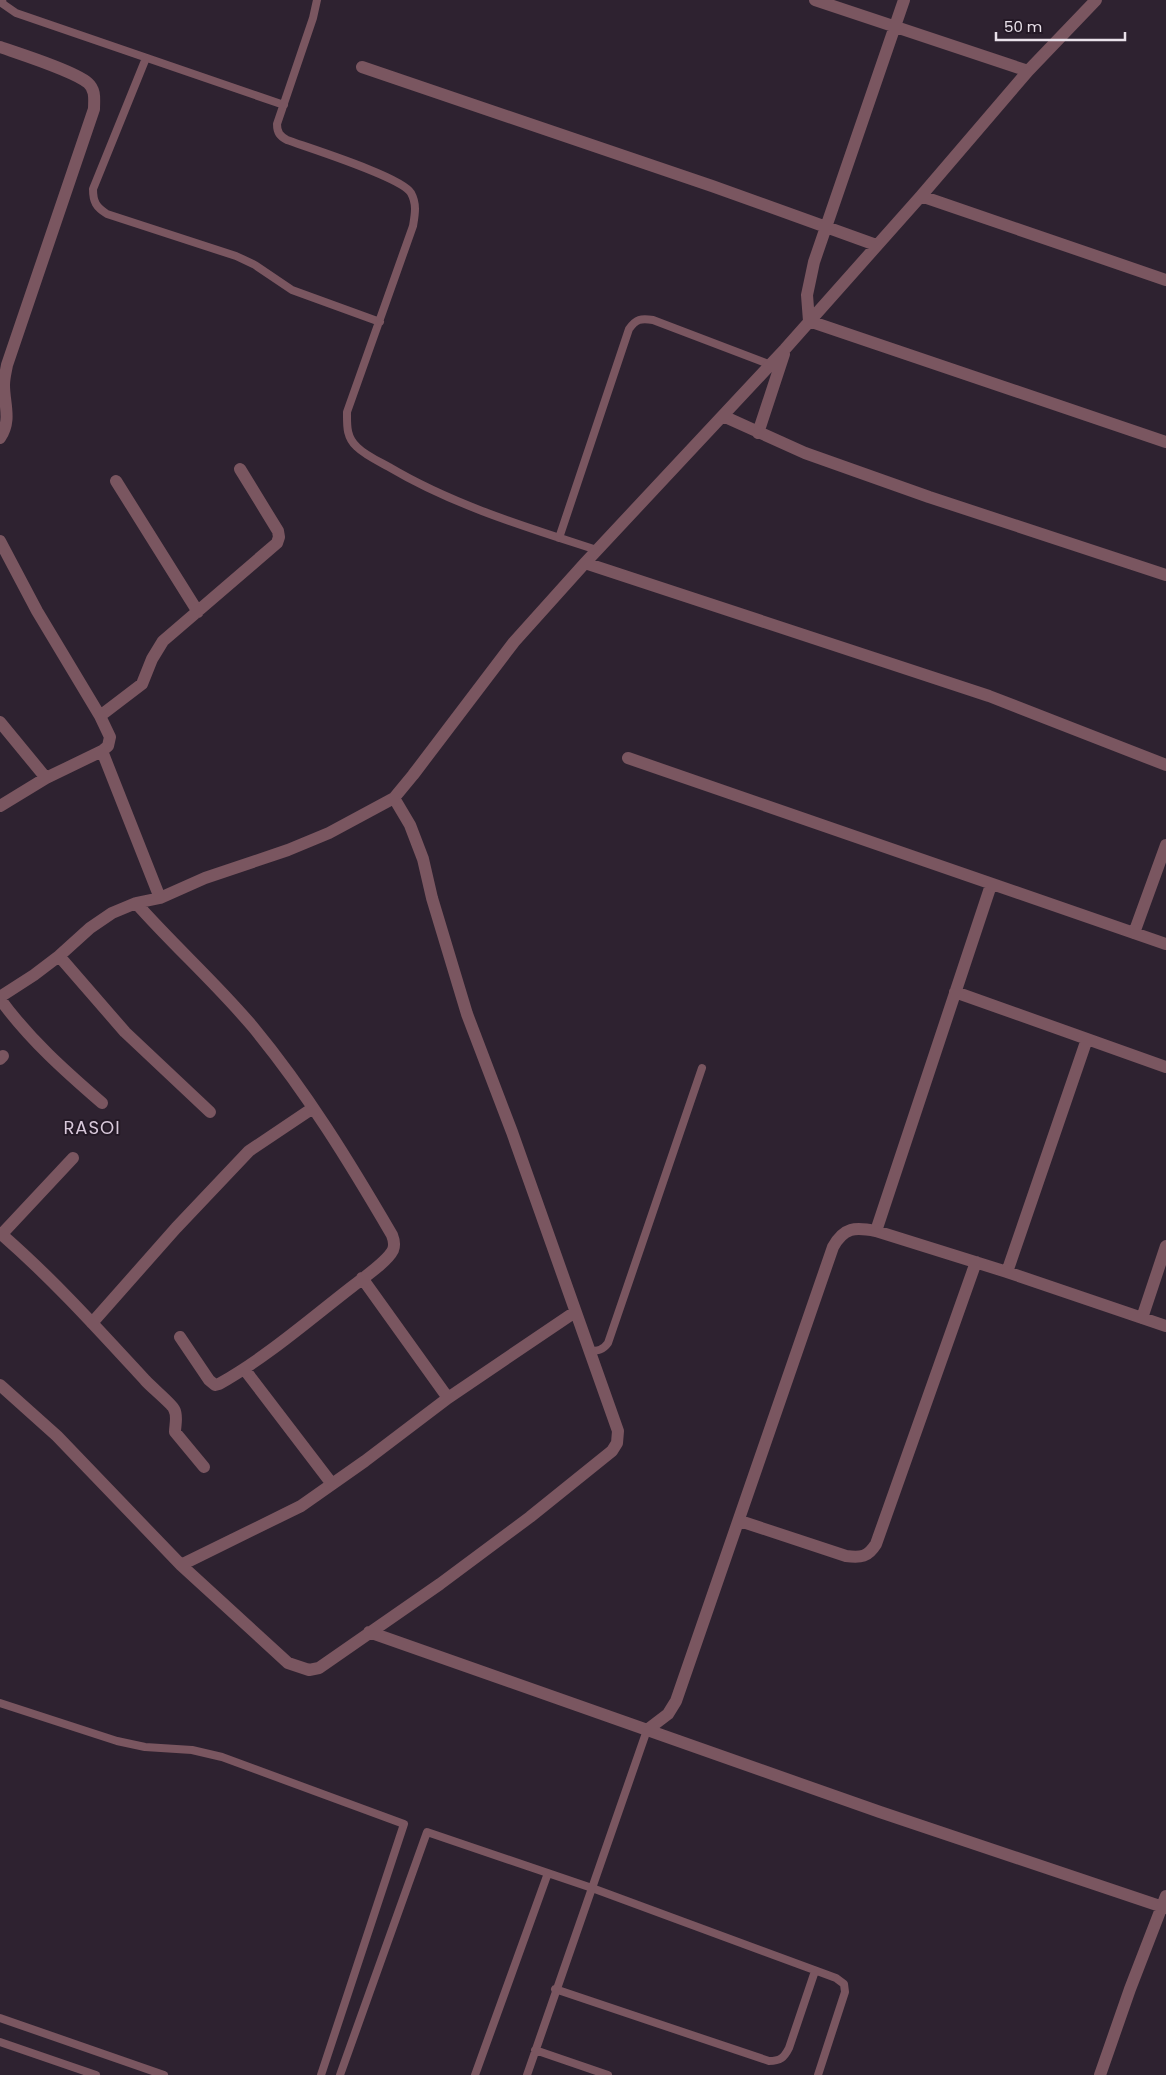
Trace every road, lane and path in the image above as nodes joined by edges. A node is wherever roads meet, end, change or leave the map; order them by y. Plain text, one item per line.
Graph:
1 (2, 0) edge
2 (317, 0) edge
3 (815, 0) edge
4 (904, 0) edge
5 (1096, 0) edge
6 (895, 27) junction
7 (0, 47) edge
8 (146, 58) junction
9 (362, 67) dead end
10 (1028, 71) junction
11 (284, 105) junction
12 (921, 196) junction
13 (827, 229) junction
14 (876, 245) junction
15 (1166, 280) edge
16 (809, 321) junction
17 (380, 322) junction
18 (785, 349) junction
19 (771, 365) junction
20 (723, 416) junction
21 (758, 433) junction
22 (0, 438) edge
23 (1166, 442) edge
24 (240, 469) dead end
25 (116, 481) dead end
26 (559, 538) junction
27 (0, 541) edge
28 (596, 550) junction
29 (585, 563) junction
30 (1166, 575) edge
31 (198, 612) junction
32 (100, 716) junction
33 (0, 722) edge
34 (102, 751) junction
35 (628, 758) dead end
36 (1166, 765) edge
37 (46, 778) junction
38 (394, 798) junction
39 (0, 806) edge
40 (1166, 845) edge
41 (991, 885) junction
42 (160, 898) junction
43 (136, 903) junction
44 (1134, 934) junction
45 (1166, 944) edge
46 (59, 956) junction
47 (955, 992) junction
48 (0, 998) edge
49 (1088, 1040) junction
50 (1166, 1067) edge
51 (702, 1068) dead end
52 (102, 1103) dead end
53 (313, 1108) junction
54 (210, 1112) dead end
55 (73, 1158) dead end
56 (876, 1231) junction
57 (1, 1234) edge
58 (1166, 1246) edge
59 (976, 1262) junction
60 (1007, 1272) junction
61 (362, 1278) junction
62 (574, 1312) junction
63 (1142, 1318) junction
64 (92, 1323) junction
65 (1166, 1326) edge
66 (180, 1337) dead end
67 (589, 1351) junction
68 (245, 1370) junction
69 (0, 1385) edge
70 (448, 1398) junction
71 (204, 1466) dead end
72 (332, 1484) junction
73 (740, 1521) junction
74 (181, 1565) junction
75 (369, 1632) junction
76 (0, 1703) edge
77 (647, 1730) junction
78 (548, 1873) junction
79 (592, 1888) junction
80 (1165, 1904) edge
81 (815, 1971) junction
82 (556, 1989) junction
83 (0, 2018) edge
84 (0, 2042) edge
85 (535, 2050) junction
86 (96, 2075) edge
87 (164, 2075) edge
88 (321, 2075) edge
89 (340, 2075) edge
90 (475, 2075) edge
91 (526, 2075) edge
92 (608, 2075) edge
93 (818, 2075) edge
94 (1100, 2075) edge

1 - 8 lane
2 - 11 lane
3 - 6 street
4 - 6 street
5 - 10 street
6 - 10 street
6 - 13 street
7 - 22 street
8 - 11 lane
8 - 17 lane
9 - 13 street
10 - 12 street
11 - 17 lane
12 - 14 street
12 - 15 street
13 - 14 street
13 - 16 street
14 - 16 street
16 - 18 street
16 - 23 street
17 - 26 lane
18 - 19 street
18 - 21 street
19 - 20 street
19 - 26 lane
20 - 21 street
20 - 28 street
21 - 30 street
24 - 31 street
25 - 31 street
26 - 28 lane
27 - 32 street
28 - 29 street
29 - 36 street
29 - 38 street
31 - 32 street
32 - 34 street
33 - 37 street
34 - 37 street
34 - 42 street
35 - 41 street
37 - 39 street
38 - 42 street
38 - 62 street
40 - 44 street
41 - 44 street
41 - 47 street
42 - 43 street
43 - 46 street
43 - 53 street
44 - 45 street
46 - 48 street
46 - 54 street
47 - 49 street
47 - 56 street
48 - 52 street
49 - 50 street
49 - 60 street
51 - 67 lane
53 - 61 street
53 - 64 street
55 - 57 street
56 - 59 street
56 - 73 street
57 - 64 street
58 - 63 street
59 - 60 street
59 - 73 street
60 - 63 street
61 - 68 street
61 - 70 street
62 - 67 street
62 - 70 street
63 - 65 street
64 - 71 street
66 - 68 street
67 - 75 street
68 - 72 street
69 - 74 street
70 - 72 street
72 - 74 street
73 - 77 street
74 - 75 street
75 - 77 street
76 - 88 lane
77 - 79 lane
77 - 80 street
78 - 79 lane
78 - 89 lane
78 - 90 lane
79 - 81 lane
79 - 82 lane
80 - 94 street
81 - 82 lane
81 - 93 lane
82 - 85 lane
83 - 87 lane
84 - 86 lane
85 - 91 lane
85 - 92 lane

